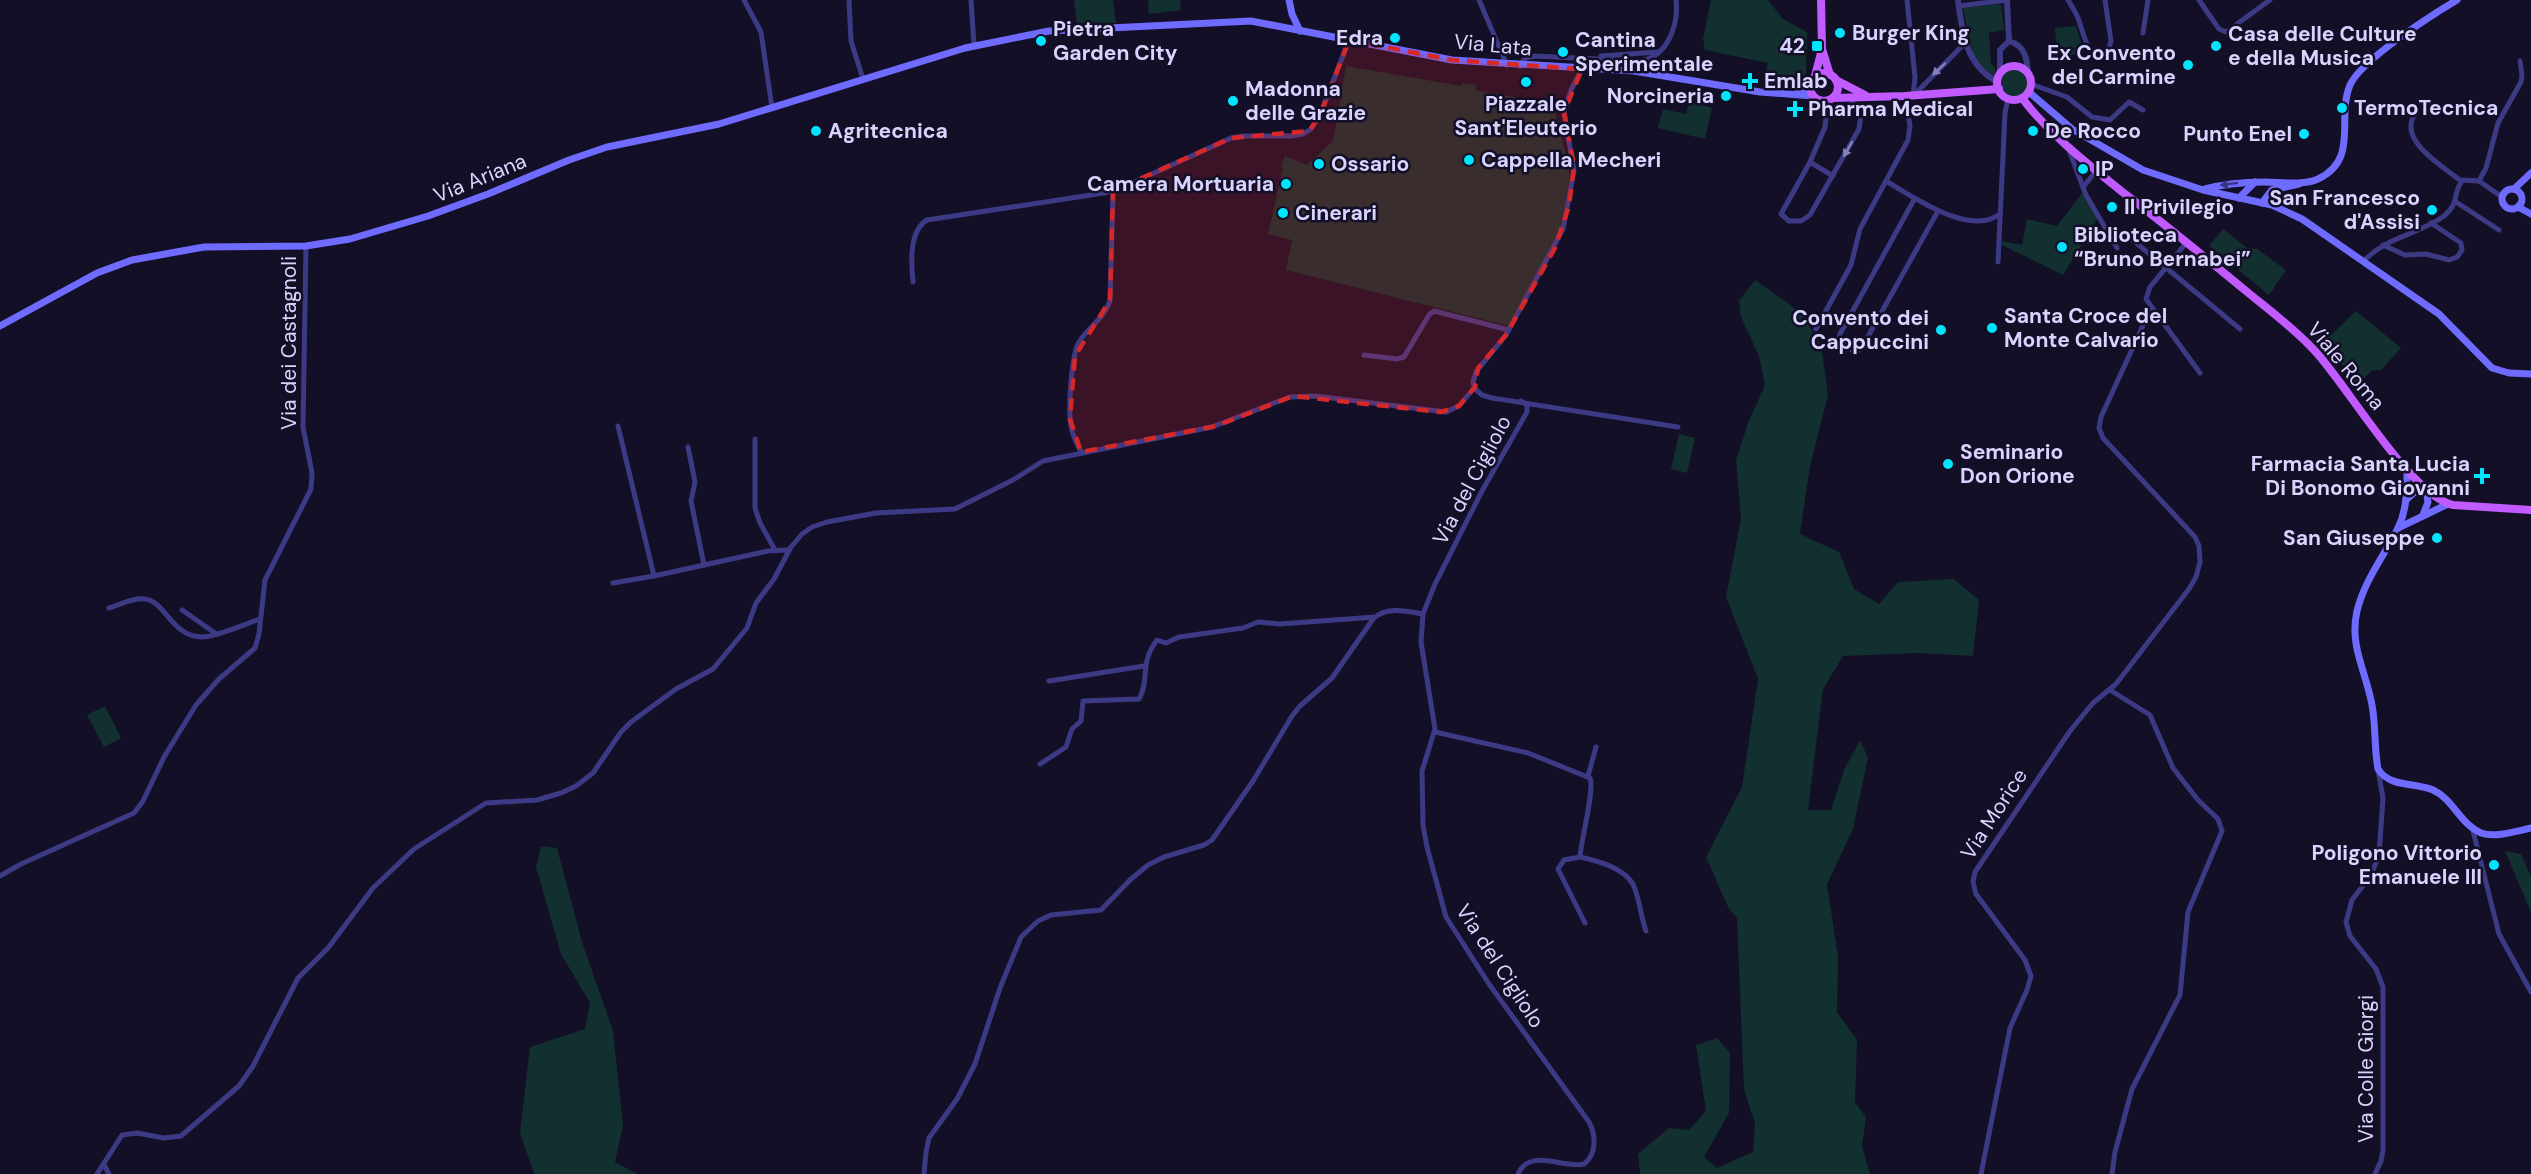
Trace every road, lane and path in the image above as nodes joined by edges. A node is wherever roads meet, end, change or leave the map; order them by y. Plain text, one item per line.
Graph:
1 (744, 0) edge
2 (849, 0) edge
3 (971, 0) edge
4 (1289, 0) edge
5 (1479, 0) edge
6 (1676, 0) edge
7 (1821, 0) edge
8 (1907, 0) edge
9 (2007, 0) edge
10 (2068, 0) edge
11 (2105, 0) edge
12 (2148, 0) edge
13 (2199, 0) edge
14 (2270, 0) edge
15 (2457, 0) edge
16 (1959, 3) edge
17 (1300, 31) junction
18 (2143, 33) dead end
19 (1349, 40) junction
20 (2009, 41) junction
21 (1966, 42) junction
22 (974, 45) junction
23 (1822, 49) junction
24 (2520, 61) dead end
25 (1507, 65) junction
26 (1520, 66) junction
27 (1582, 69) junction
28 (2028, 73) junction
29 (1815, 76) junction
30 (1833, 77) junction
31 (864, 79) junction
32 (1999, 82) junction
33 (1810, 87) junction
34 (2027, 92) junction
35 (1792, 95) junction
36 (1813, 96) junction
37 (1909, 96) junction
38 (1850, 97) junction
39 (1868, 97) junction
40 (2008, 98) junction
41 (1831, 99) junction
42 (772, 108) junction
43 (2143, 110) dead end
44 (2416, 113) dead end
45 (2069, 148) junction
46 (1810, 162) junction
47 (2096, 171) junction
48 (2531, 173) edge
49 (1833, 176) junction
50 (1886, 181) junction
51 (2461, 181) junction
52 (2479, 181) junction
53 (2255, 182) junction
54 (2302, 182) junction
55 (2084, 186) junction
56 (2514, 189) junction
57 (2203, 190) junction
58 (1113, 191) junction
59 (2503, 194) junction
60 (1915, 198) junction
61 (2239, 198) junction
62 (2520, 201) junction
63 (2456, 202) junction
64 (2262, 203) junction
65 (1938, 210) junction
66 (2530, 213) edge
67 (2000, 214) junction
68 (2431, 223) junction
69 (2499, 230) dead end
70 (2129, 237) dead end
71 (2187, 242) junction
72 (2383, 244) junction
73 (306, 246) junction
74 (2117, 248) dead end
75 (1998, 262) dead end
76 (2363, 262) junction
77 (2165, 267) junction
78 (913, 282) dead end
79 (2151, 308) junction
80 (0, 326) edge
81 (1816, 329) dead end
82 (2240, 329) dead end
83 (1509, 330) junction
84 (1364, 356) dead end
85 (2200, 373) dead end
86 (2531, 374) edge
87 (1475, 387) junction
88 (1521, 401) junction
89 (618, 426) dead end
90 (1678, 427) dead end
91 (755, 439) dead end
92 (688, 447) dead end
93 (1081, 452) junction
94 (2407, 469) junction
95 (2427, 490) junction
96 (2406, 500) junction
97 (2448, 504) junction
98 (2531, 510) edge
99 (2423, 515) junction
100 (2398, 528) junction
101 (775, 550) junction
102 (789, 550) junction
103 (705, 565) junction
104 (654, 576) junction
105 (613, 583) dead end
106 (109, 608) dead end
107 (182, 610) dead end
108 (1423, 614) junction
109 (1375, 617) junction
110 (260, 619) junction
111 (215, 633) junction
112 (1144, 666) junction
113 (1050, 681) dead end
114 (2110, 690) junction
115 (1435, 732) junction
116 (1596, 747) dead end
117 (1040, 764) dead end
118 (2378, 766) junction
119 (1588, 776) junction
120 (2472, 827) junction
121 (2531, 828) edge
122 (1580, 857) junction
123 (0, 876) edge
124 (1585, 922) dead end
125 (1646, 931) dead end
126 (2531, 992) edge
127 (104, 1165) junction
128 (97, 1174) edge
129 (110, 1174) edge
130 (924, 1174) edge
131 (1518, 1174) edge
132 (1981, 1174) edge
133 (2112, 1174) edge
134 (2375, 1174) edge

1 - 42 street
2 - 31 street
3 - 22 street
4 - 17 main road
5 - 25 street
6 - 26 street
7 - 23 main road
8 - 37 street
9 - 16 street
9 - 20 street
10 - 11 street
12 - 18 street
13 - 14 street
15 - 54 main road
16 - 21 street
17 - 19 main road, Via Lata
17 - 22 main road, Via Ariana
19 - 25 main road, Via Lata
19 - 58 street
20 - 28 street
20 - 32 street
21 - 32 street
21 -> 37 street
22 - 31 main road, Via Ariana
23 - 29 main road
23 - 30 main road
24 - 52 street
25 - 26 main road, Via Lata
26 - 27 main road, Via Lata
27 - 35 main road, Via Lata
27 - 83 street, Via del Cigliolo
28 - 32 main road
28 - 34 main road
29 - 30 main road
29 - 33 main road
30 - 39 main road
30 - 41 main road
31 - 42 main road, Via Ariana
32 - 37 main road
32 - 40 main road
33 - 35 main road
33 - 36 main road
34 - 40 main road
34 - 43 street
34 - 45 main road, Viale Roma
34 - 57 main road
35 - 36 main road, Via Lata
36 - 41 main road
37 - 39 main road
37 - 50 street
38 - 39 main road
38 - 41 main road
38 -> 49 street
40 - 67 street
41 - 46 street
42 - 73 main road, Via Ariana
44 - 51 street
45 - 47 main road, Viale Roma
45 - 55 street
46 - 49 street
46 - 49 street
47 - 55 street
47 - 71 main road, Viale Roma
48 - 56 main road
48 - 62 main road
50 - 60 street
50 - 81 street
51 - 52 street
51 - 63 street
52 - 59 street
53 - 54 main road
53 -> 57 main road
53 - 61 main road
54 - 64 main road
55 - 74 street
56 - 59 main road
56 - 62 main road
57 - 61 main road
58 - 78 street
58 - 93 street
59 - 62 main road
60 - 65 street
60 - 65 street
61 - 64 main road
62 - 66 main road
63 - 68 street
63 - 69 street
64 - 76 main road
65 - 67 street
67 - 75 street
68 - 72 street
68 - 72 street
70 - 77 street
71 - 77 street
71 - 94 main road, Viale Roma
72 - 76 street
73 - 80 main road, Via Ariana
73 - 110 street, Via dei Castagnoli
76 - 86 main road
77 - 79 street
77 - 82 street
79 - 85 street
79 - 114 street
83 - 84 street
83 - 87 street, Via del Cigliolo
87 - 88 street, Via del Cigliolo
87 - 93 street
88 - 90 street, Via del Cigliolo
88 - 108 street, Via del Cigliolo
89 - 104 street
91 - 101 street
92 - 103 street
93 - 102 street
94 - 95 main road, Viale Roma
94 - 96 main road
95 - 96 main road
95 - 97 main road, Viale Roma
95 - 99 main road
96 - 100 main road
97 - 98 main road, Viale Roma
97 - 99 main road
99 - 100 main road
100 - 118 main road
101 - 102 street
101 - 103 street
102 - 127 street
103 - 104 street
104 - 105 street
106 - 111 street
107 - 111 street
108 - 109 street
108 - 115 street, Via del Cigliolo
109 - 112 street
109 - 130 street
110 - 111 street
110 - 123 street, Via dei Castagnoli
112 - 113 street
112 - 117 street
114 - 132 street, Via Morice
114 - 133 street
115 - 119 street
115 - 131 street, Via del Cigliolo
116 - 119 street
118 - 120 main road
118 - 134 street, Via Colle Giorgi
119 - 122 street
120 - 121 main road
120 - 126 street
122 - 124 street
122 - 125 street
127 - 128 street
127 - 129 street

